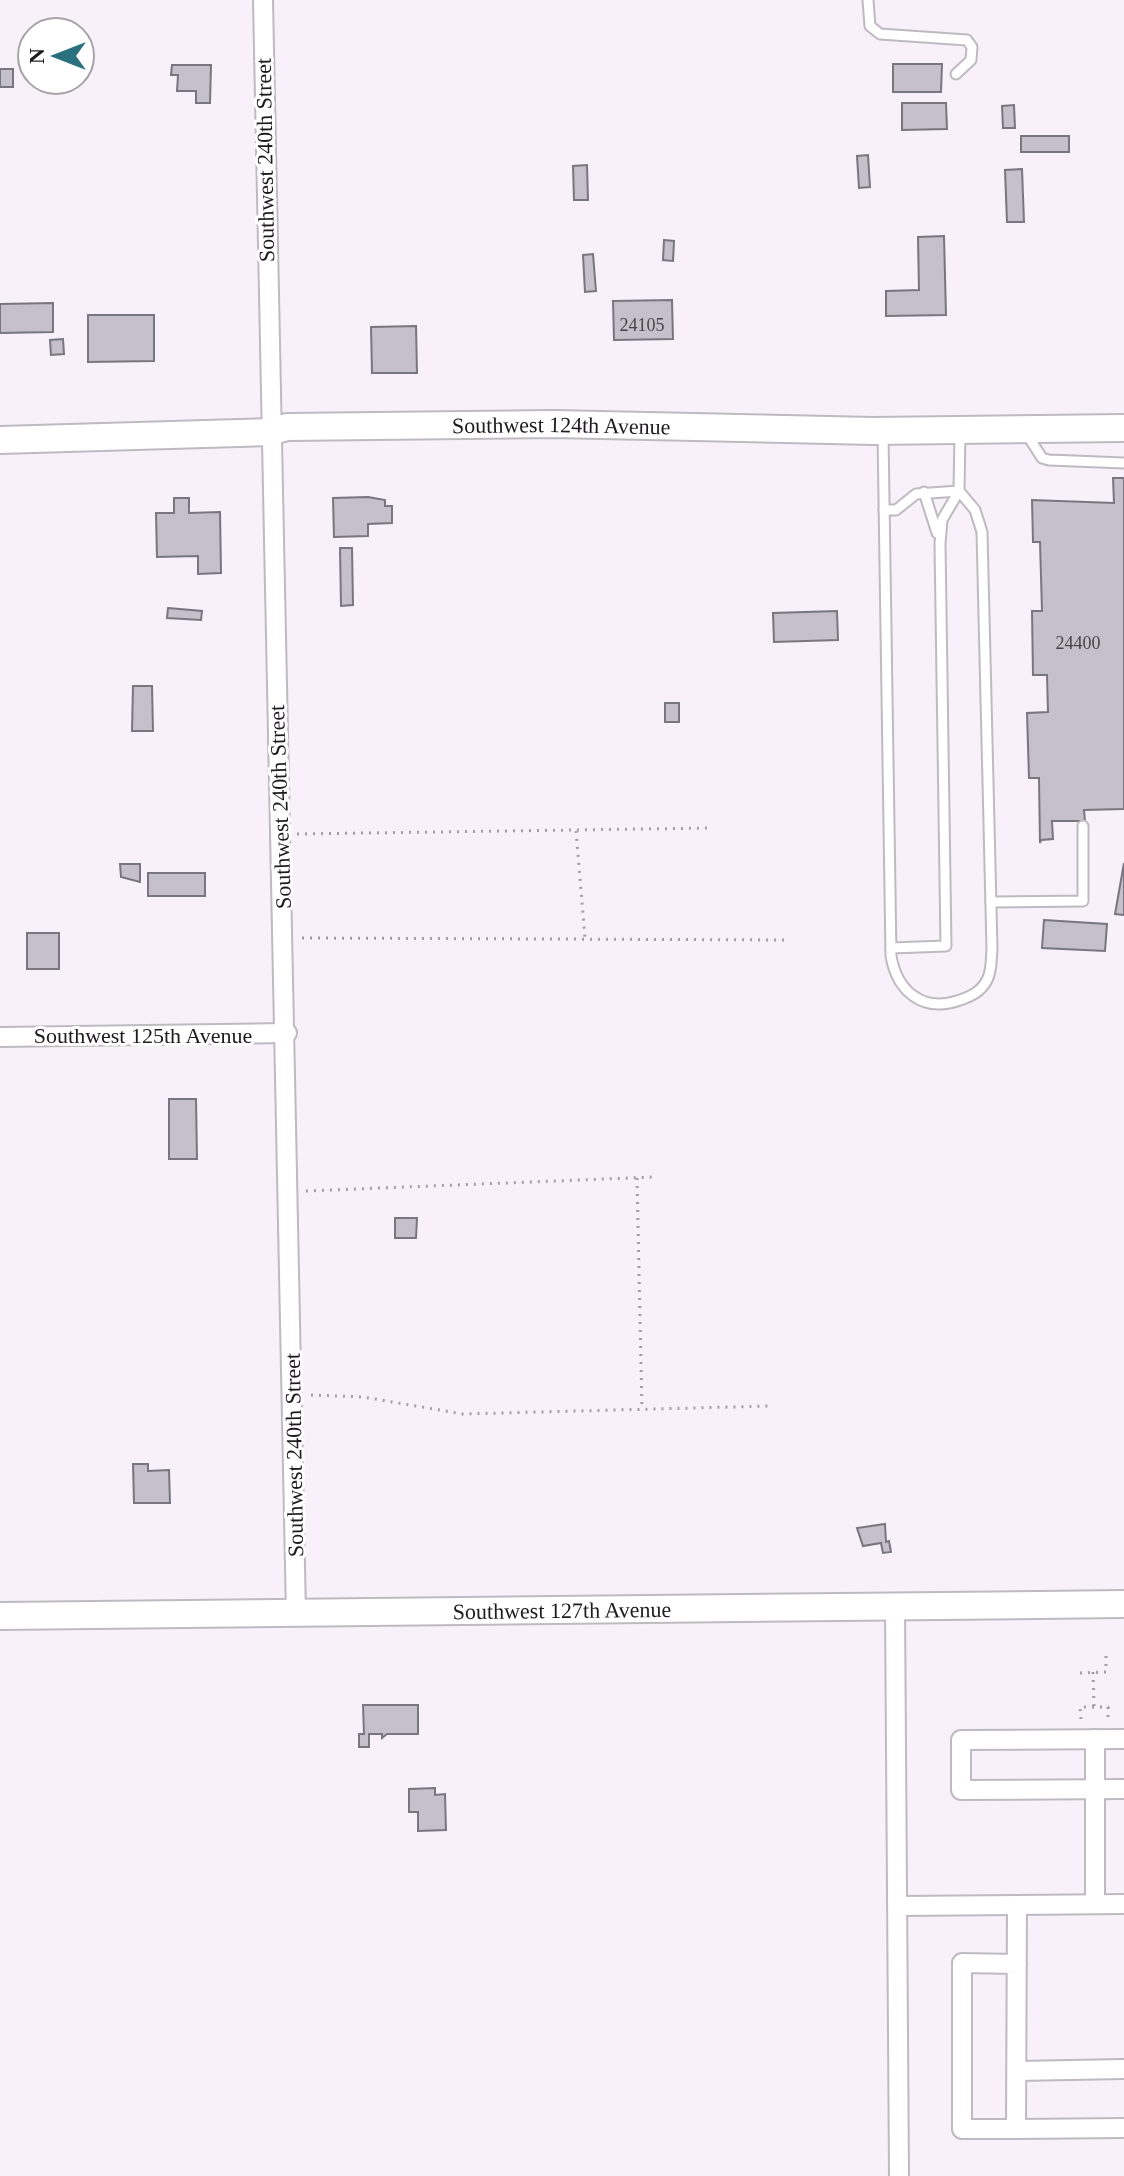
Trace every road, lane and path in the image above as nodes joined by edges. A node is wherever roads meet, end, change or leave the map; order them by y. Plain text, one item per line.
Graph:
1 (263, 0) edge
2 (868, 0) edge
3 (956, 74) dead end
4 (1124, 428) edge
5 (1024, 430) junction
6 (883, 431) junction
7 (960, 431) junction
8 (269, 432) junction
9 (0, 440) edge
10 (1124, 463) edge
11 (959, 491) junction
12 (924, 492) junction
13 (884, 510) junction
14 (940, 544) junction
15 (1083, 826) dead end
16 (710, 828) dead end
17 (576, 831) junction
18 (281, 834) junction
19 (991, 902) junction
20 (284, 938) junction
21 (585, 939) junction
22 (790, 940) dead end
23 (891, 948) junction
24 (287, 1033) junction
25 (0, 1037) edge
26 (654, 1177) dead end
27 (637, 1178) junction
28 (290, 1191) junction
29 (293, 1394) junction
30 (770, 1406) dead end
31 (642, 1410) junction
32 (1124, 1604) edge
33 (895, 1605) junction
34 (296, 1615) junction
35 (0, 1616) edge
36 (1106, 1651) dead end
37 (1093, 1672) junction
38 (1080, 1673) dead end
39 (1094, 1707) junction
40 (1102, 1734) edge
41 (1096, 1789) junction
42 (1124, 1789) edge
43 (1095, 1904) junction
44 (1124, 1904) edge
45 (1017, 1905) junction
46 (899, 1906) junction
47 (1017, 1964) junction
48 (1124, 2069) edge
49 (1017, 2071) junction
50 (1124, 2128) edge
51 (1016, 2129) junction
52 (899, 2176) edge

1 - 8 street, Southwest 240th Street
2 - 3 lane
4 - 5 street, Southwest 124th Avenue
5 - 7 street, Southwest 124th Avenue
5 - 10 lane
6 - 7 street, Southwest 124th Avenue
6 - 8 street, Southwest 124th Avenue
6 - 13 lane
7 - 11 lane
8 - 9 street, Southwest 124th Avenue
8 - 18 street, Southwest 240th Street
11 - 12 lane
11 - 14 lane
11 - 19 lane
12 - 13 lane
12 - 14 lane
13 - 23 lane
14 - 23 lane
15 - 19 lane
16 - 17 path
17 - 18 path
17 - 21 path
18 - 20 street, Southwest 240th Street
19 - 23 lane
20 - 21 path
20 - 24 street, Southwest 240th Street
21 - 22 path
24 - 25 street, Southwest 125th Avenue
24 - 28 street, Southwest 240th Street
26 - 27 path
27 - 28 path
27 - 31 path
28 - 29 street, Southwest 240th Street
29 - 31 path
29 - 34 street, Southwest 240th Street
30 - 31 path
32 - 33 street, Southwest 127th Avenue
33 - 34 street, Southwest 127th Avenue
33 - 46 street
34 - 35 street, Southwest 127th Avenue
36 - 37 path
37 - 38 path
37 - 39 path
39 - 40 path
39 - 40 path
40 - 41 street
40 - 41 street
41 - 42 street
41 - 43 street
43 - 44 street
43 - 45 street
45 - 46 street
45 - 47 street
46 - 52 street
47 - 49 street
47 - 51 street
48 - 49 street
49 - 51 street
50 - 51 street

